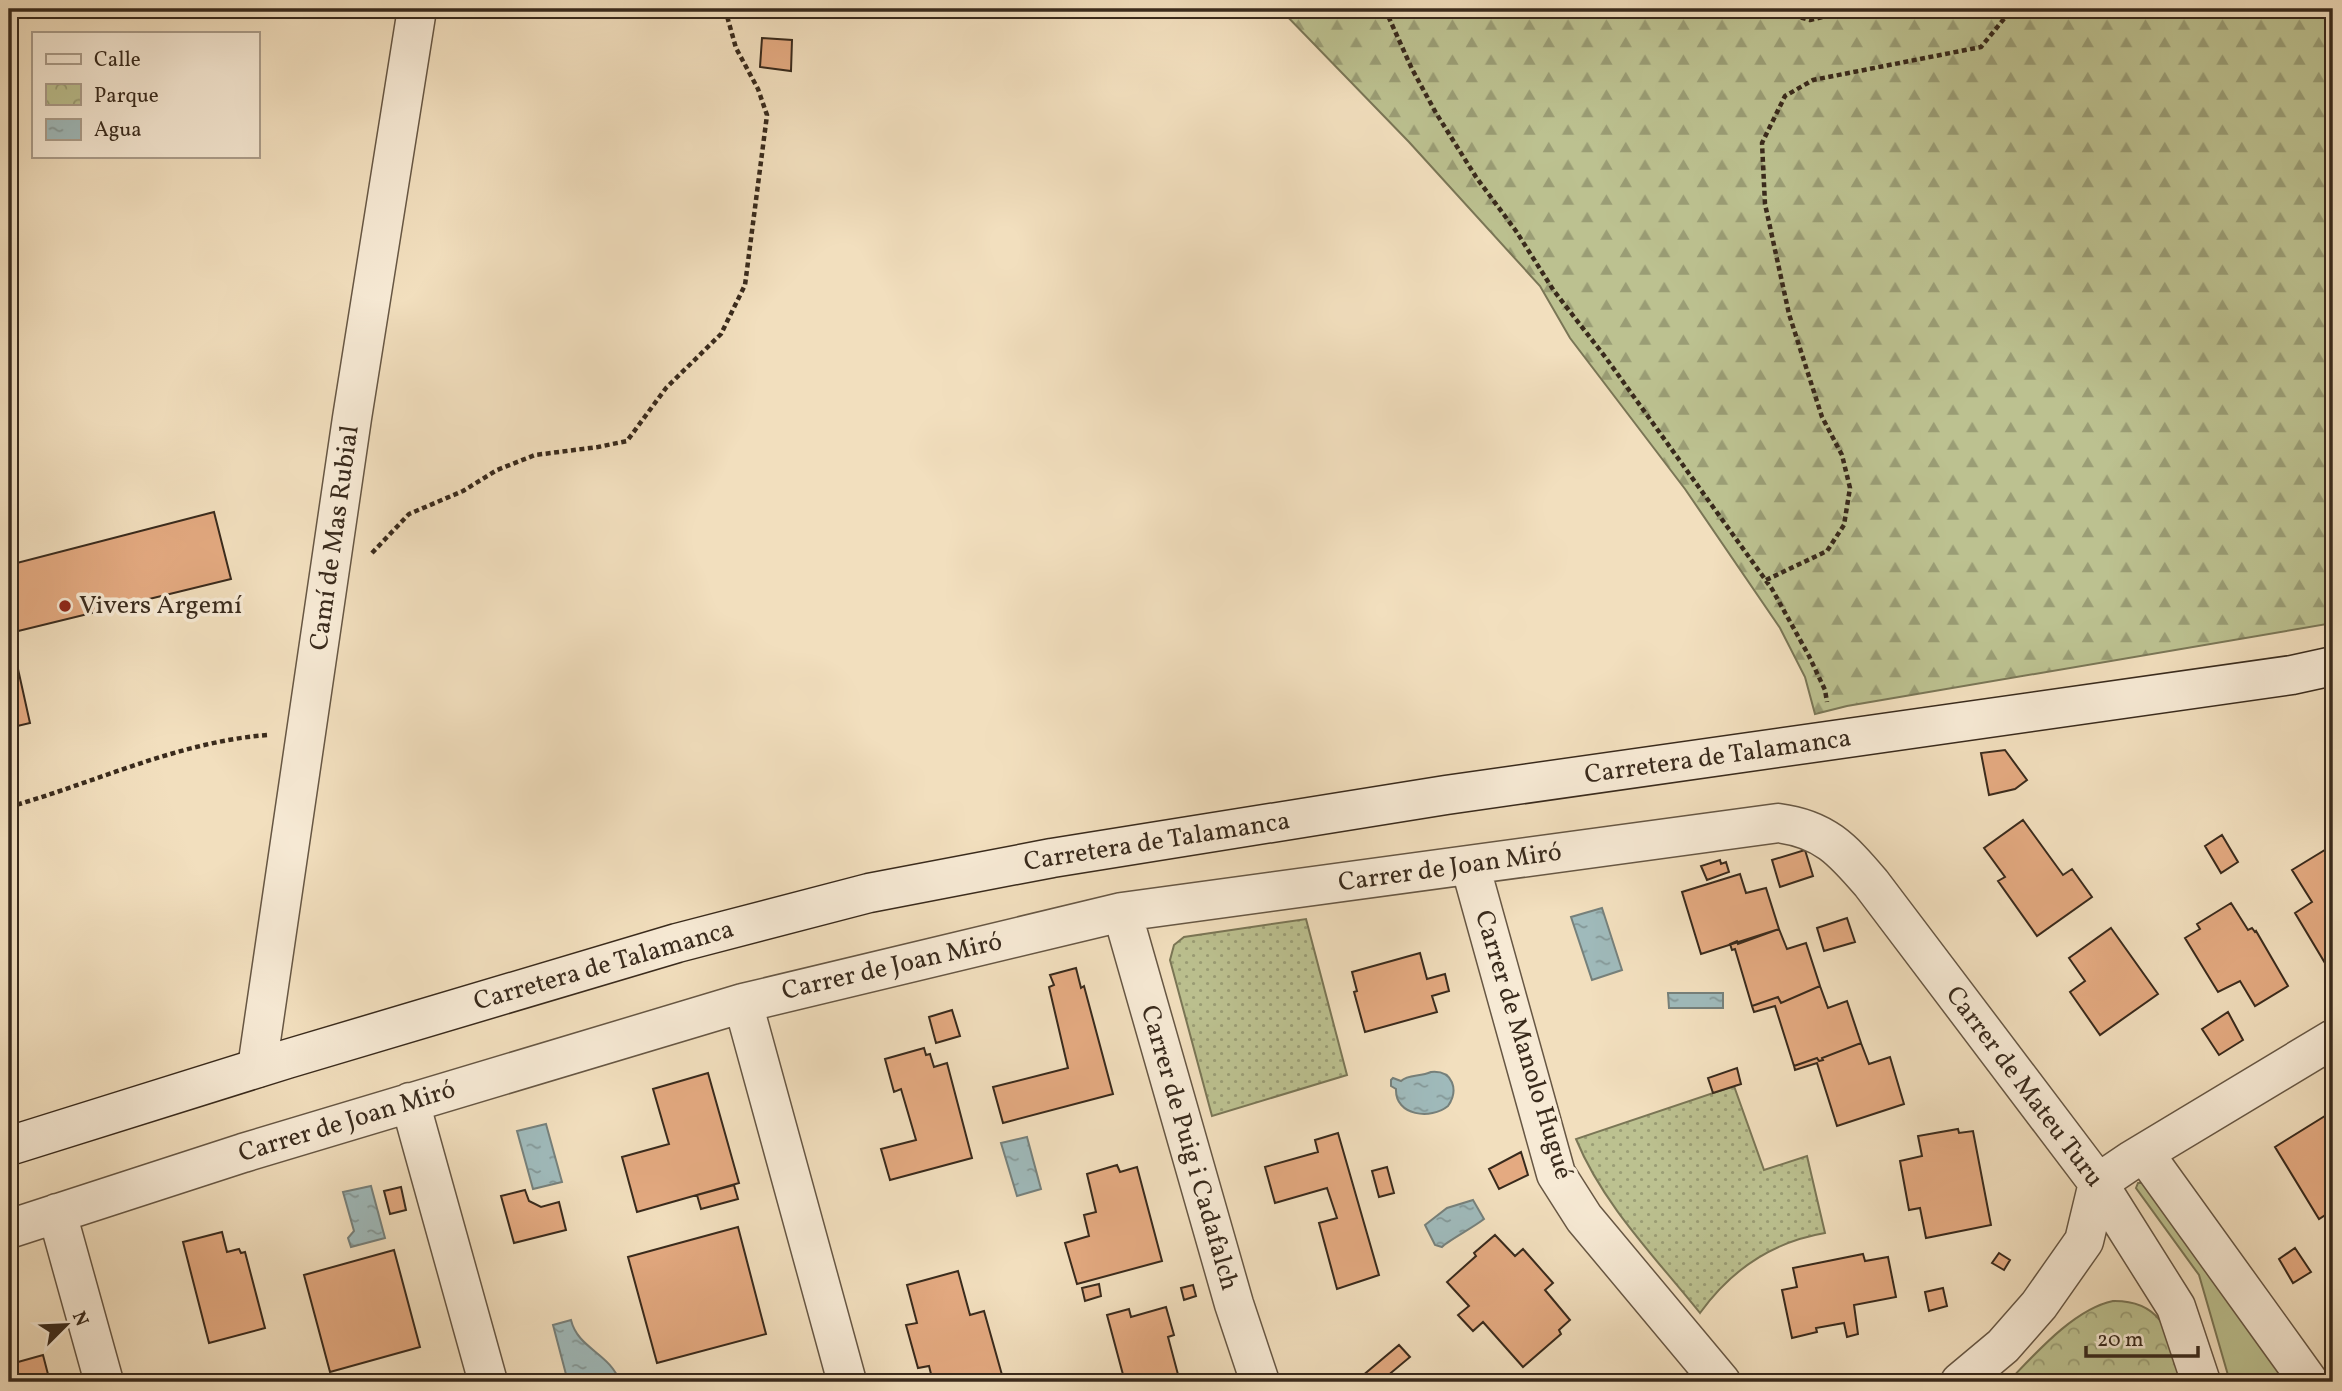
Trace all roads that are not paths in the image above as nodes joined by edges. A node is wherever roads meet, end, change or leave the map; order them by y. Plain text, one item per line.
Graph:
1 (417, 9) edge
2 (2333, 666) edge
3 (1801, 826) joint
4 (1470, 865) junction
5 (1122, 912) junction
6 (743, 1003) junction
7 (2333, 1039) edge
8 (257, 1068) junction
9 (410, 1102) junction
10 (9, 1146) edge
11 (2144, 1153) junction
12 (2098, 1184) junction
13 (57, 1213) junction
14 (9, 1229) edge
15 (104, 1382) edge
16 (488, 1382) edge
17 (847, 1382) edge
18 (1260, 1382) edge
19 (1721, 1382) edge
20 (1960, 1382) edge
21 (2201, 1382) edge
22 (2309, 1382) edge

1 - 8 street, Camí de Mas Rubial
2 - 8 street, Carretera de Talamanca
3 - 4 street, Carrer de Joan Miró
3 - 12 street, Carrer de Mateu Turu
4 - 5 street, Carrer de Joan Miró
4 - 19 street, Carrer de Manolo Hugué
5 - 6 street, Carrer de Joan Miró
5 - 18 street, Carrer de Puig i Cadafalch
6 - 9 street, Carrer de Joan Miró
6 - 17 street
7 - 11 street
8 - 10 street, Carretera de Talamanca
9 - 13 street, Carrer de Joan Miró
9 - 16 street
11 - 12 street
11 - 22 street
12 - 20 street
12 - 21 street, Carrer de Mateu Turu
13 - 14 street, Carrer de Joan Miró
13 - 15 street

